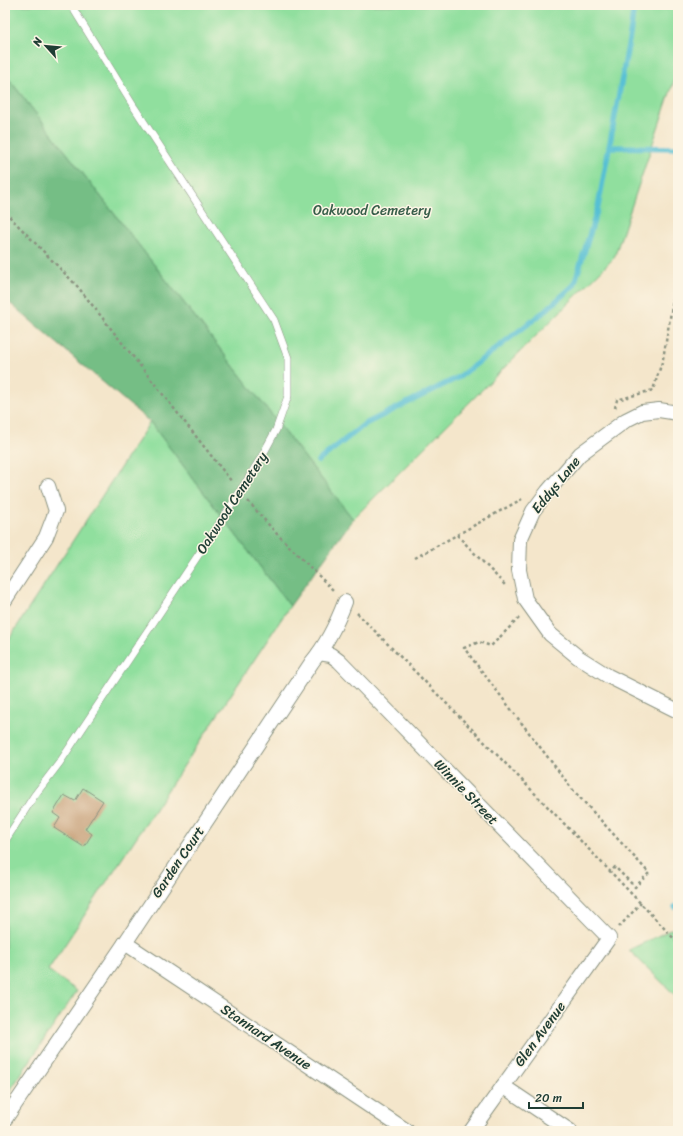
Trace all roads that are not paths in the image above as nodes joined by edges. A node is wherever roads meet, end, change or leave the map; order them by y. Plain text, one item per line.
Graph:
1 (71, 5) edge
2 (678, 413) edge
3 (48, 486) dead end
4 (5, 600) edge
5 (346, 602) road end
6 (319, 653) junction
7 (678, 711) edge
8 (5, 840) edge
9 (609, 938) joint
10 (125, 942) junction
11 (502, 1086) junction
12 (5, 1119) edge
13 (407, 1131) edge
14 (471, 1131) edge
15 (570, 1131) edge

1 - 8 lane, Oakwood Cemetery, bridge
2 - 7 street, Eddys Lane
3 - 4 street
5 - 6 street, Garden Court
6 - 9 street, Winnie Street
6 - 10 street, Garden Court
9 - 11 street, Glen Avenue
10 - 12 street, Garden Court
10 - 13 street, Stannard Avenue
11 - 14 street, Glen Avenue
11 - 15 street

